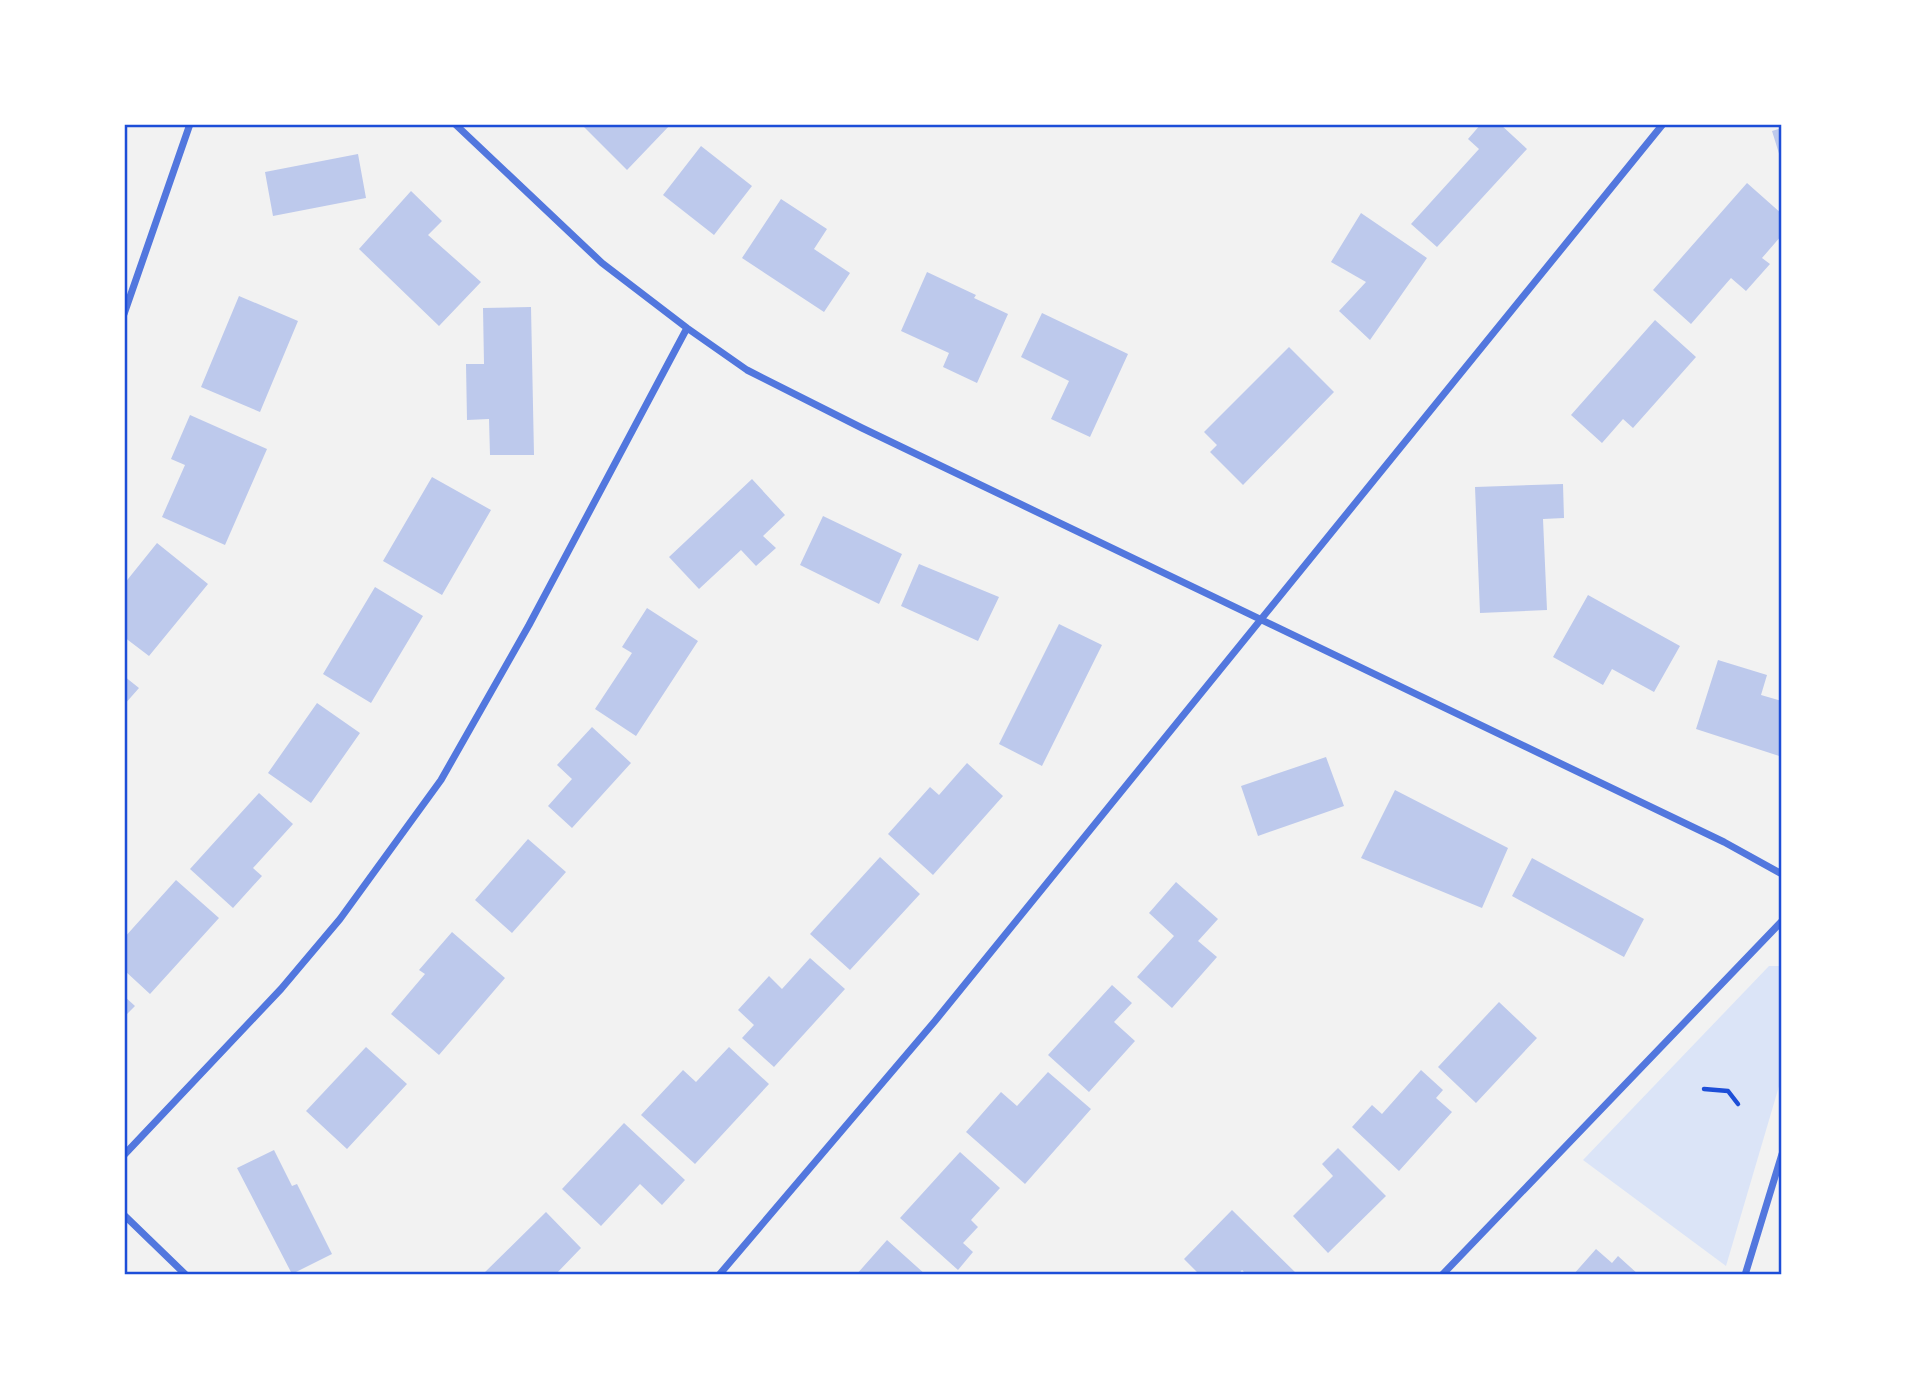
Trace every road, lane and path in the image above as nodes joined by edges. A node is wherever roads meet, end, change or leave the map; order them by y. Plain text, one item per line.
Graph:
1 (190, 124) edge
2 (455, 124) edge
3 (1663, 124) edge
4 (124, 314) edge
5 (687, 328) junction
6 (1261, 620) junction
7 (1782, 874) edge
8 (1782, 920) edge
9 (1704, 1089) dead end
10 (1738, 1104) dead end
11 (1782, 1154) edge
12 (124, 1155) edge
13 (124, 1215) edge
14 (186, 1275) edge
15 (719, 1275) edge
16 (1442, 1275) edge
17 (1745, 1275) edge

1 - 4 street
2 - 5 street
3 - 6 street
5 - 6 street
5 - 12 street
6 - 7 street
6 - 15 street
8 - 16 street
9 - 10 path
11 - 17 street
13 - 14 street

